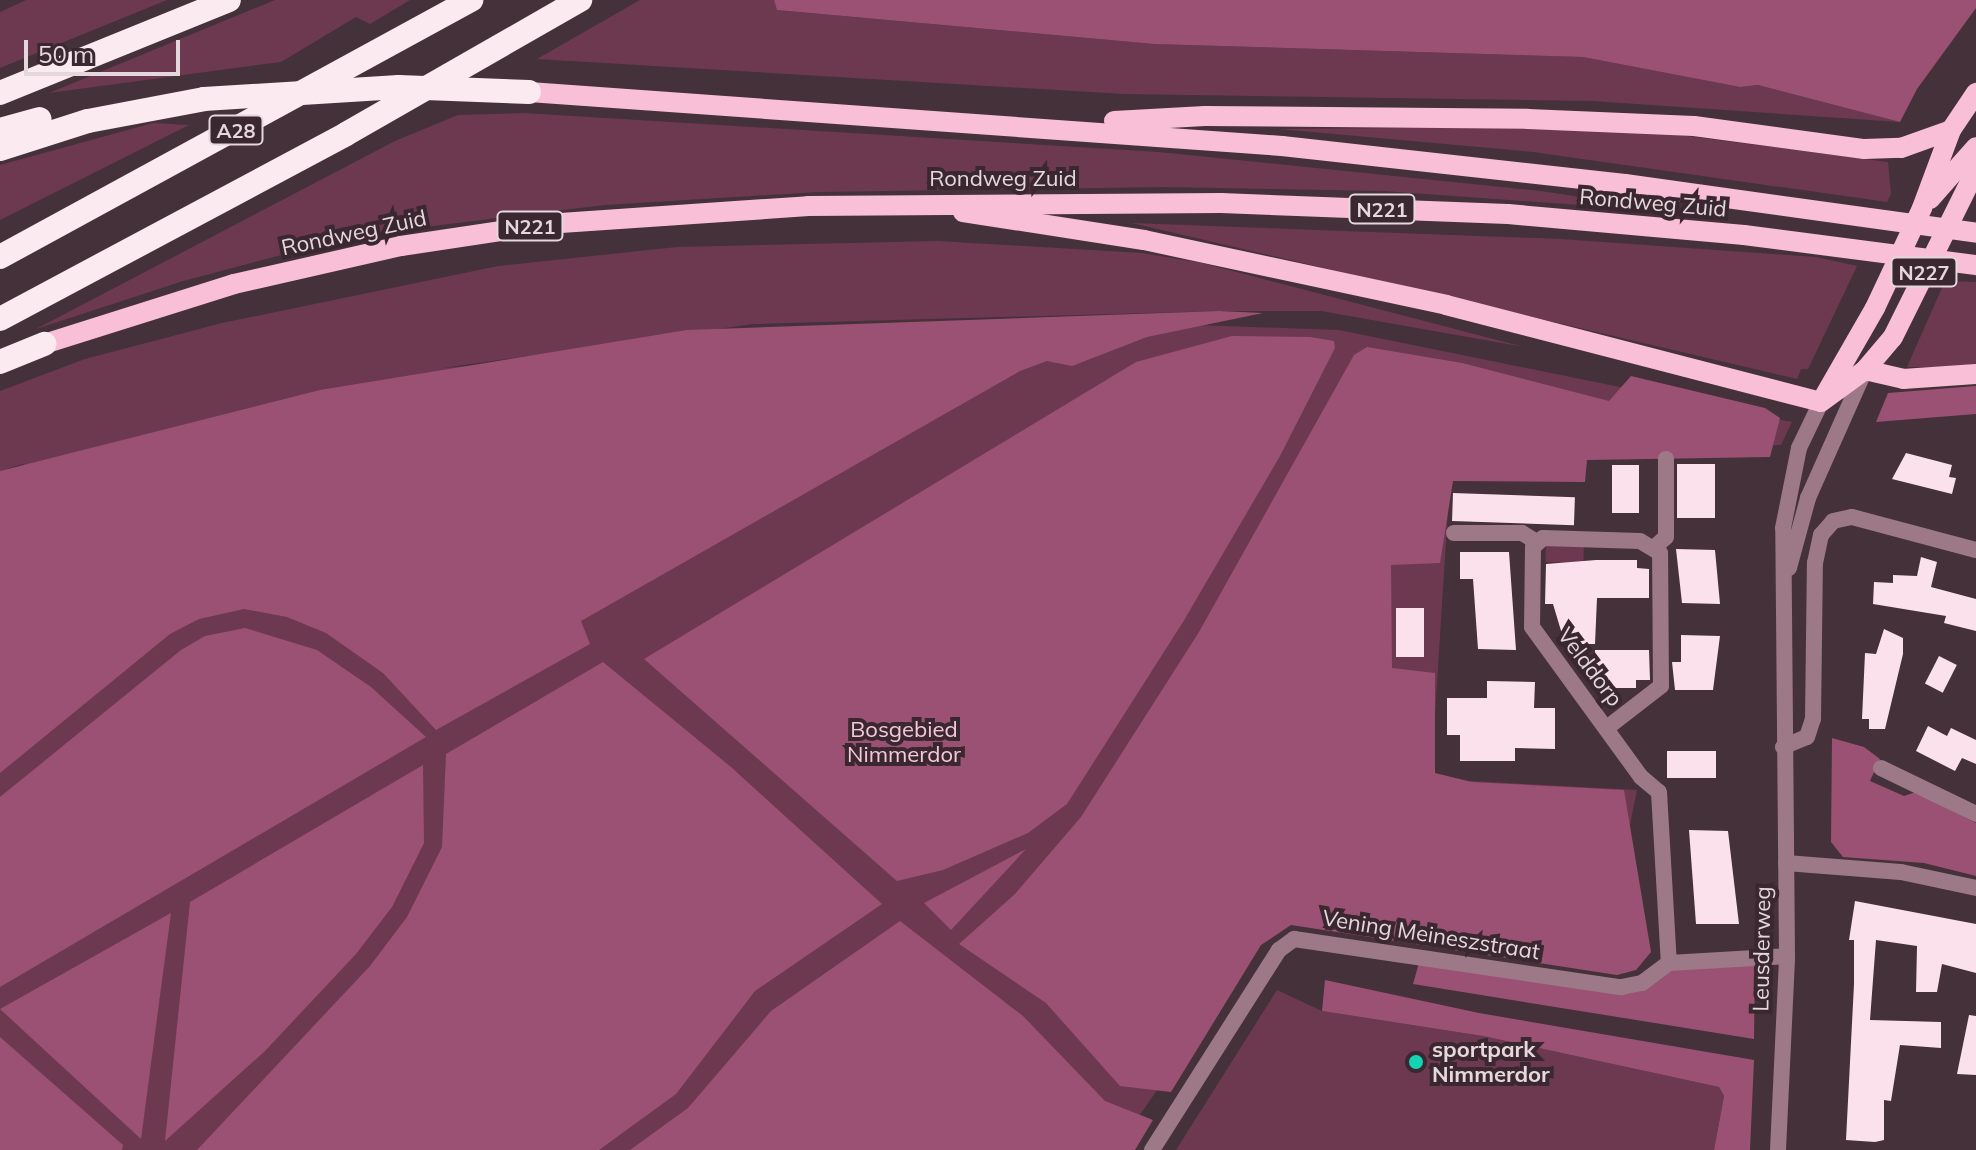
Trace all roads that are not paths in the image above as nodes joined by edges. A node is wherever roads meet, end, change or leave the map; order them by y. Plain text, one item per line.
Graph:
1 (229, 0) edge
2 (471, 0) edge
3 (580, 0) edge
4 (529, 92) joint
5 (0, 93) edge
6 (1976, 93) edge
7 (204, 99) junction
8 (1038, 125) junction
9 (0, 130) edge
10 (1951, 130) junction
11 (1976, 147) edge
12 (0, 149) edge
13 (1976, 170) edge
14 (916, 204) junction
15 (1922, 208) junction
16 (1976, 233) edge
17 (0, 257) edge
18 (1976, 265) edge
19 (0, 319) edge
20 (1870, 319) junction
21 (44, 344) joint
22 (0, 362) edge
23 (1865, 370) junction
24 (1976, 374) edge
25 (1821, 402) junction
26 (1666, 459) dead end
27 (1791, 530) junction
28 (1454, 533) dead end
29 (1537, 542) junction
30 (1656, 546) junction
31 (1976, 550) edge
32 (1608, 727) junction
33 (1783, 747) junction
34 (1881, 768) dead end
35 (1976, 814) edge
36 (1786, 863) junction
37 (1976, 888) edge
38 (1787, 956) junction
39 (1669, 963) junction
40 (1152, 1150) edge
41 (1778, 1150) edge

1 - 5 highway
2 - 17 highway, A28
3 - 19 highway, A28
4 - 7 highway, A28
4 - 8 main road, Rondweg Zuid / N221
6 - 10 main road, Leusderweg / N227
7 - 9 highway, A28
7 - 12 highway, A28
8 - 10 main road, N221
8 - 16 main road, Rondweg Zuid / N221
10 - 15 main road, Leusderweg / N227
11 - 15 main road, Leusderweg / N227
13 - 23 main road, Leusderweg / N227
14 - 18 main road, Rondweg Zuid / N221
14 - 21 main road, Rondweg Zuid / N221
14 - 25 main road, N221
15 - 20 main road, Leusderweg / N227
20 - 23 main road, Leusderweg / N227
20 - 25 main road, Leusderweg / N227
21 - 22 highway
23 - 24 main road
23 - 25 main road
23 - 27 street, Leusderweg / N227
25 - 27 street, Leusderweg / N227
26 - 30 street, Velddorp
27 - 33 street, Leusderweg
28 - 29 street
29 - 30 street
29 - 32 street, Velddorp
30 - 32 street, Velddorp
31 - 33 street
32 - 39 street, Velddorp
33 - 36 street, Leusderweg
34 - 35 street
36 - 37 street
36 - 38 street, Leusderweg
38 - 39 street, Vening Meineszstraat
38 - 41 street, Leusderweg
39 - 40 street, Vening Meineszstraat

